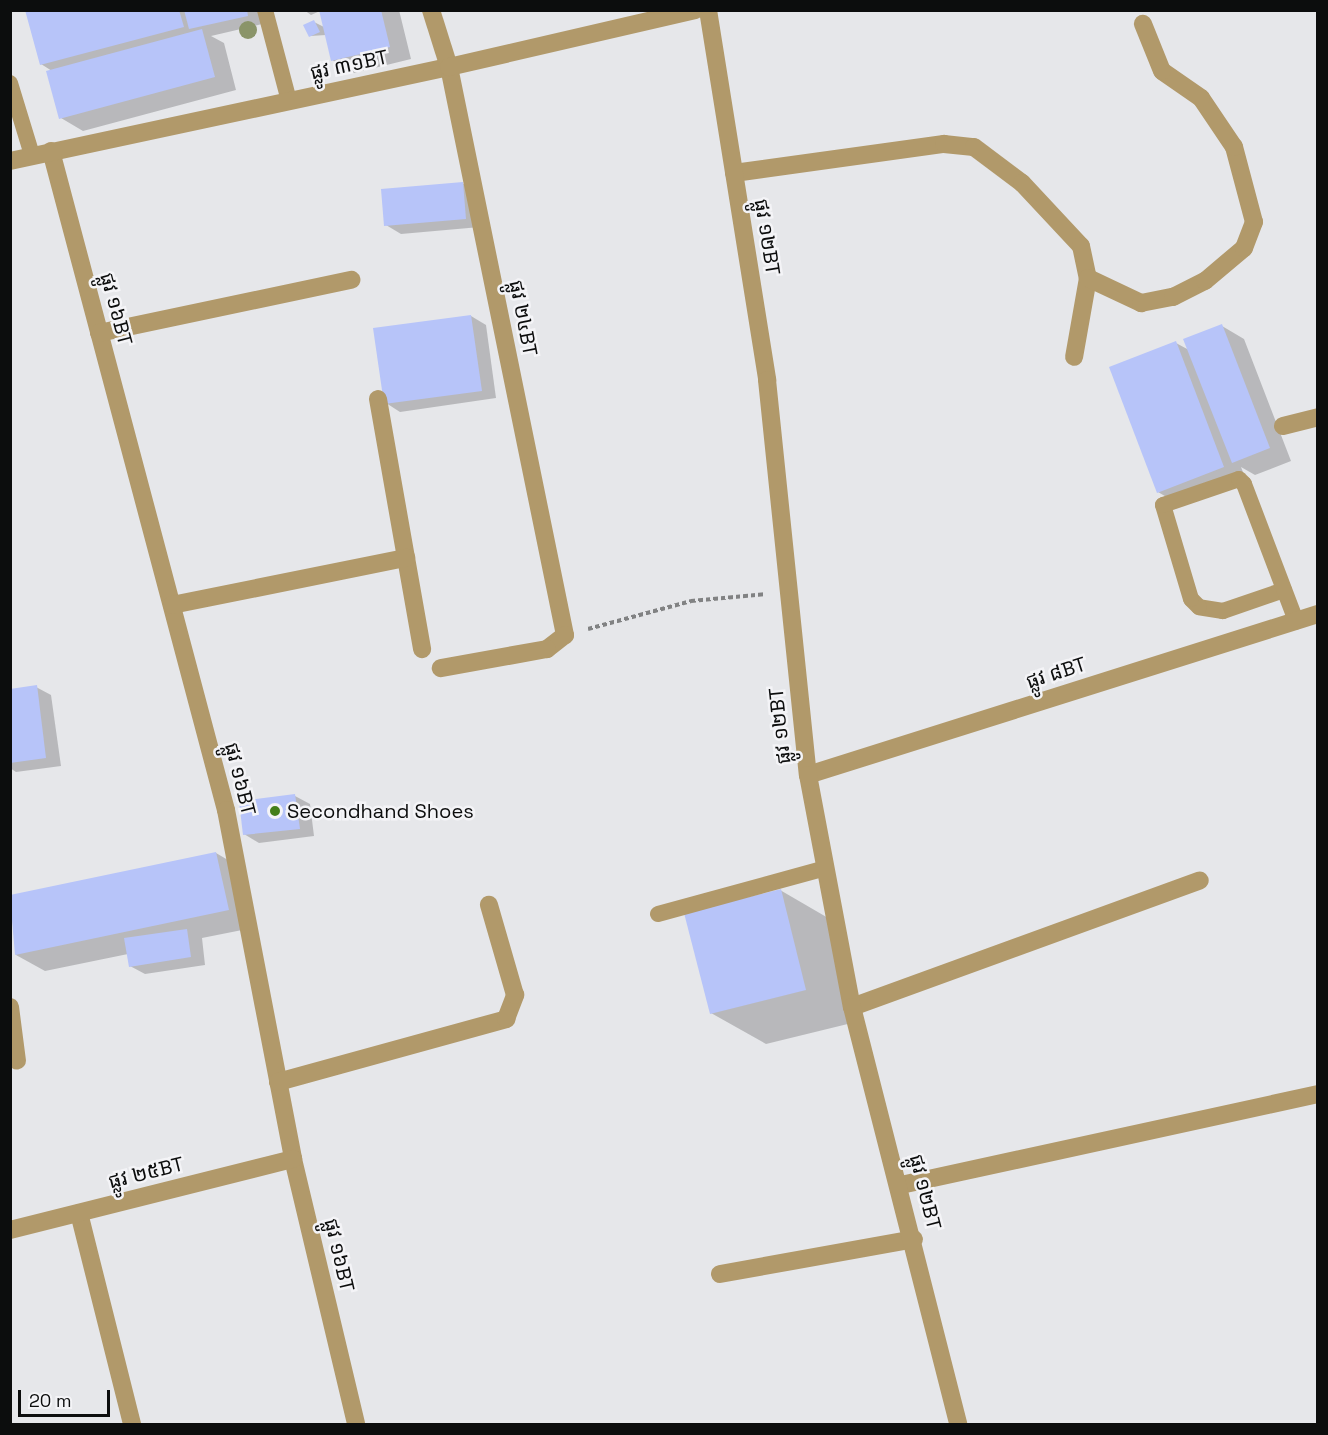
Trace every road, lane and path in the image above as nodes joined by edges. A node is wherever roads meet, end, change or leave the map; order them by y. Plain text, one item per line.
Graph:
1 (265, 10) edge
2 (431, 10) edge
3 (695, 10) edge
4 (708, 10) edge
5 (1143, 24) dead end
6 (449, 67) junction
7 (10, 83) edge
8 (289, 101) junction
9 (51, 151) junction
10 (32, 155) junction
11 (10, 161) edge
12 (734, 173) junction
13 (1088, 278) junction
14 (351, 279) dead end
15 (99, 333) junction
16 (1074, 357) dead end
17 (378, 399) dead end
18 (1317, 417) edge
19 (1283, 426) dead end
20 (406, 558) junction
21 (1284, 590) junction
22 (787, 592) junction
23 (172, 606) junction
24 (1317, 614) edge
25 (1296, 621) junction
26 (564, 635) junction
27 (422, 649) dead end
28 (441, 668) dead end
29 (808, 775) junction
30 (826, 868) junction
31 (1200, 880) dead end
32 (489, 905) dead end
33 (658, 914) dead end
34 (10, 1007) edge
35 (852, 1007) junction
36 (17, 1061) dead end
37 (278, 1082) junction
38 (1317, 1094) edge
39 (293, 1159) junction
40 (901, 1185) junction
41 (79, 1213) junction
42 (10, 1230) edge
43 (914, 1239) junction
44 (720, 1274) dead end
45 (132, 1425) edge
46 (357, 1425) edge
47 (958, 1425) edge

1 - 8 lane
2 - 6 street, ផ្លូវ ២៤BT
3 - 6 street, ផ្លូវ ៣១BT
4 - 12 street, ផ្លូវ ១២BT
5 - 13 street
6 - 8 street, ផ្លូវ ៣១BT
6 - 26 street, ផ្លូវ ២៤BT
7 - 10 lane
8 - 9 street, ផ្លូវ ៣១BT
9 - 10 street, ផ្លូវ ៣១BT
9 - 15 street, ផ្លូវ ១៦BT
10 - 11 street, ផ្លូវ ៣១BT
12 - 13 street
12 - 22 street, ផ្លូវ ១២BT
13 - 16 street
14 - 15 street
15 - 23 street, ផ្លូវ ១៦BT
17 - 20 street
18 - 19 street
20 - 23 street
20 - 27 street
21 - 21 lane
21 - 25 lane
22 - 26 path
22 - 29 street, ផ្លូវ ១២BT
23 - 37 street, ផ្លូវ ១៦BT
24 - 25 street, ផ្លូវ ៨BT
25 - 29 street, ផ្លូវ ៨BT
26 - 28 street
29 - 30 street, ផ្លូវ ១២BT
30 - 33 lane
30 - 35 street, ផ្លូវ ១២BT
31 - 35 street
32 - 37 street
34 - 36 street
35 - 40 street, ផ្លូវ ១២BT
37 - 39 street, ផ្លូវ ១៦BT
38 - 40 street
39 - 41 street, ផ្លូវ ២៥BT
39 - 46 street, ផ្លូវ ១៦BT
40 - 43 street, ផ្លូវ ១២BT
41 - 42 street, ផ្លូវ ២៥BT
41 - 45 street
43 - 44 street
43 - 47 street, ផ្លូវ ១២BT

